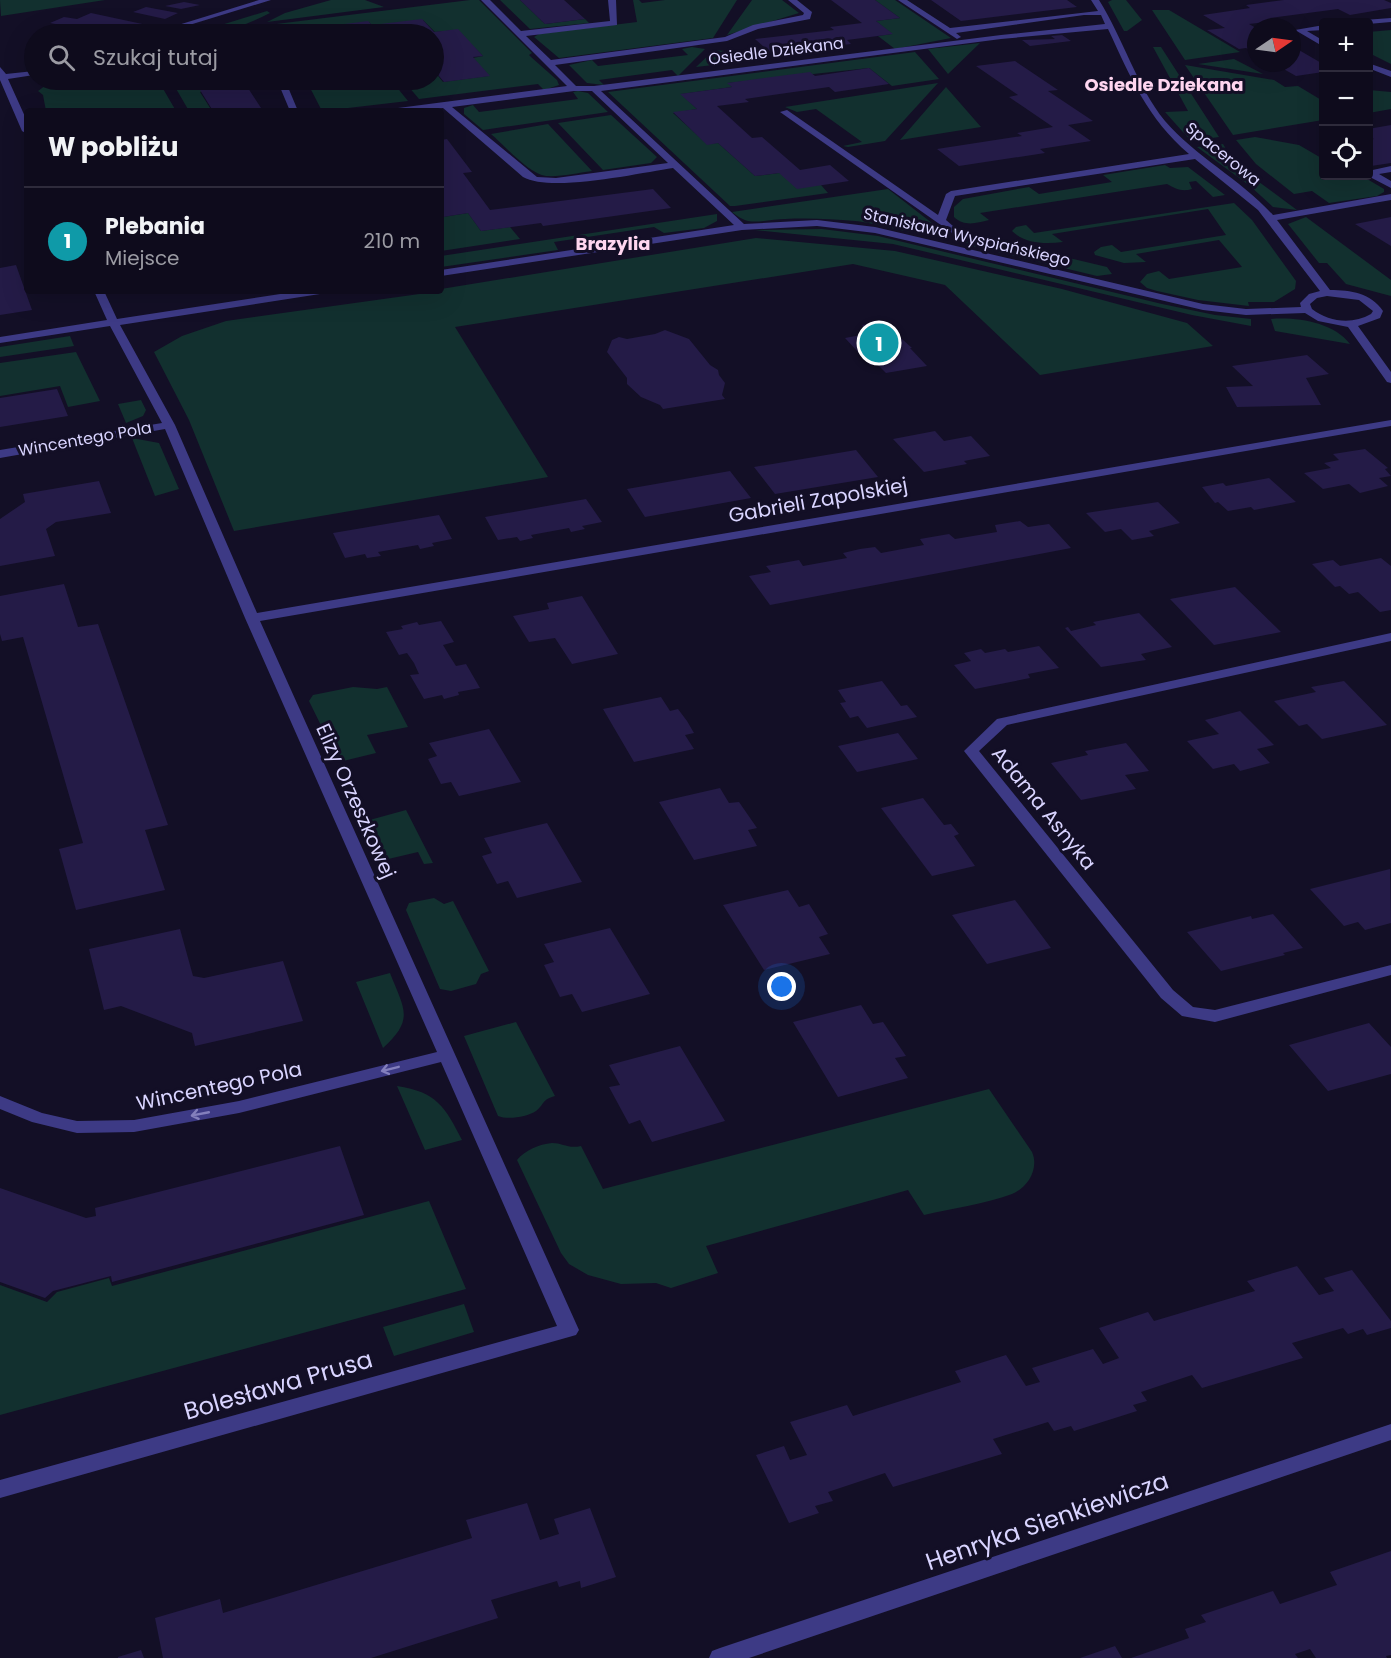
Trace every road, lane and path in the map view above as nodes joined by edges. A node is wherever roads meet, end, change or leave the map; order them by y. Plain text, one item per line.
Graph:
1 (267, 0) edge
2 (485, 0) edge
3 (612, 0) edge
4 (792, 0) edge
5 (902, 0) edge
6 (1095, 0) edge
7 (1104, 13) junction
8 (1391, 20) edge
9 (1373, 21) edge
10 (187, 24) edge
11 (1110, 26) junction
12 (1319, 28) edge
13 (949, 31) junction
14 (520, 34) junction
15 (962, 41) junction
16 (1319, 42) edge
17 (548, 63) junction
18 (1373, 67) edge
19 (24, 73) edge
20 (2, 74) edge
21 (1391, 74) edge
22 (574, 88) junction
23 (594, 89) junction
24 (285, 90) edge
25 (445, 105) junction
26 (293, 108) edge
27 (422, 108) edge
28 (784, 112) dead end
29 (24, 124) edge
30 (1196, 156) junction
31 (676, 165) junction
32 (1391, 169) edge
33 (1391, 185) edge
34 (1391, 196) edge
35 (1270, 218) junction
36 (941, 221) junction
37 (742, 227) junction
38 (955, 232) dead end
39 (444, 273) edge
40 (1327, 293) junction
41 (100, 294) edge
42 (300, 294) edge
43 (1307, 310) junction
44 (1378, 311) junction
45 (1391, 312) edge
46 (113, 322) junction
47 (1351, 324) junction
48 (0, 340) edge
49 (1391, 380) edge
50 (1391, 423) edge
51 (169, 425) junction
52 (0, 454) edge
53 (252, 618) junction
54 (1391, 637) edge
55 (1391, 970) edge
56 (447, 1055) junction
57 (0, 1102) edge
58 (569, 1330) joint
59 (1391, 1432) edge
60 (0, 1489) edge
61 (720, 1658) edge

1 - 10 street
2 - 14 street
3 - 14 street
4 - 17 street, Osiedle Dziekana
5 - 13 street
6 - 7 street, Spacerowa
7 - 11 street, Spacerowa
7 - 13 street
8 - 9 street
11 - 15 street, Osiedle Dziekana
11 - 30 street, Spacerowa
12 - 16 street
13 - 15 street
14 - 17 street
15 - 23 street, Osiedle Dziekana
17 - 22 street
18 - 21 street
19 - 20 street
20 - 29 street
22 - 23 street, Osiedle Dziekana
22 - 25 street, Osiedle Dziekana
23 - 31 street
24 - 26 street
25 - 27 street, Osiedle Dziekana
25 - 31 street
28 - 36 street
30 - 35 street, Spacerowa
30 - 36 street
31 - 37 street
32 - 33 street
34 - 35 street
35 - 40 street, Spacerowa
36 - 38 street
37 - 39 street, Stanisława Wyspiańskiego
37 - 43 street, Stanisława Wyspiańskiego
40 - 43 street
40 - 44 street
41 - 46 street, Elizy Orzeszkowej
42 - 46 street
43 - 47 street
44 - 45 street
44 - 47 street
46 - 48 street
46 - 51 street, Elizy Orzeszkowej
47 - 49 street
50 - 53 street, Gabrieli Zapolskiej
51 - 52 street, Wincentego Pola
51 - 53 street, Elizy Orzeszkowej
53 - 56 street, Elizy Orzeszkowej
54 - 55 street, Adama Asnyka
56 -> 57 street, Wincentego Pola
56 - 58 street, Elizy Orzeszkowej
58 - 60 street, Bolesława Prusa
59 - 61 street, Henryka Sienkiewicza

